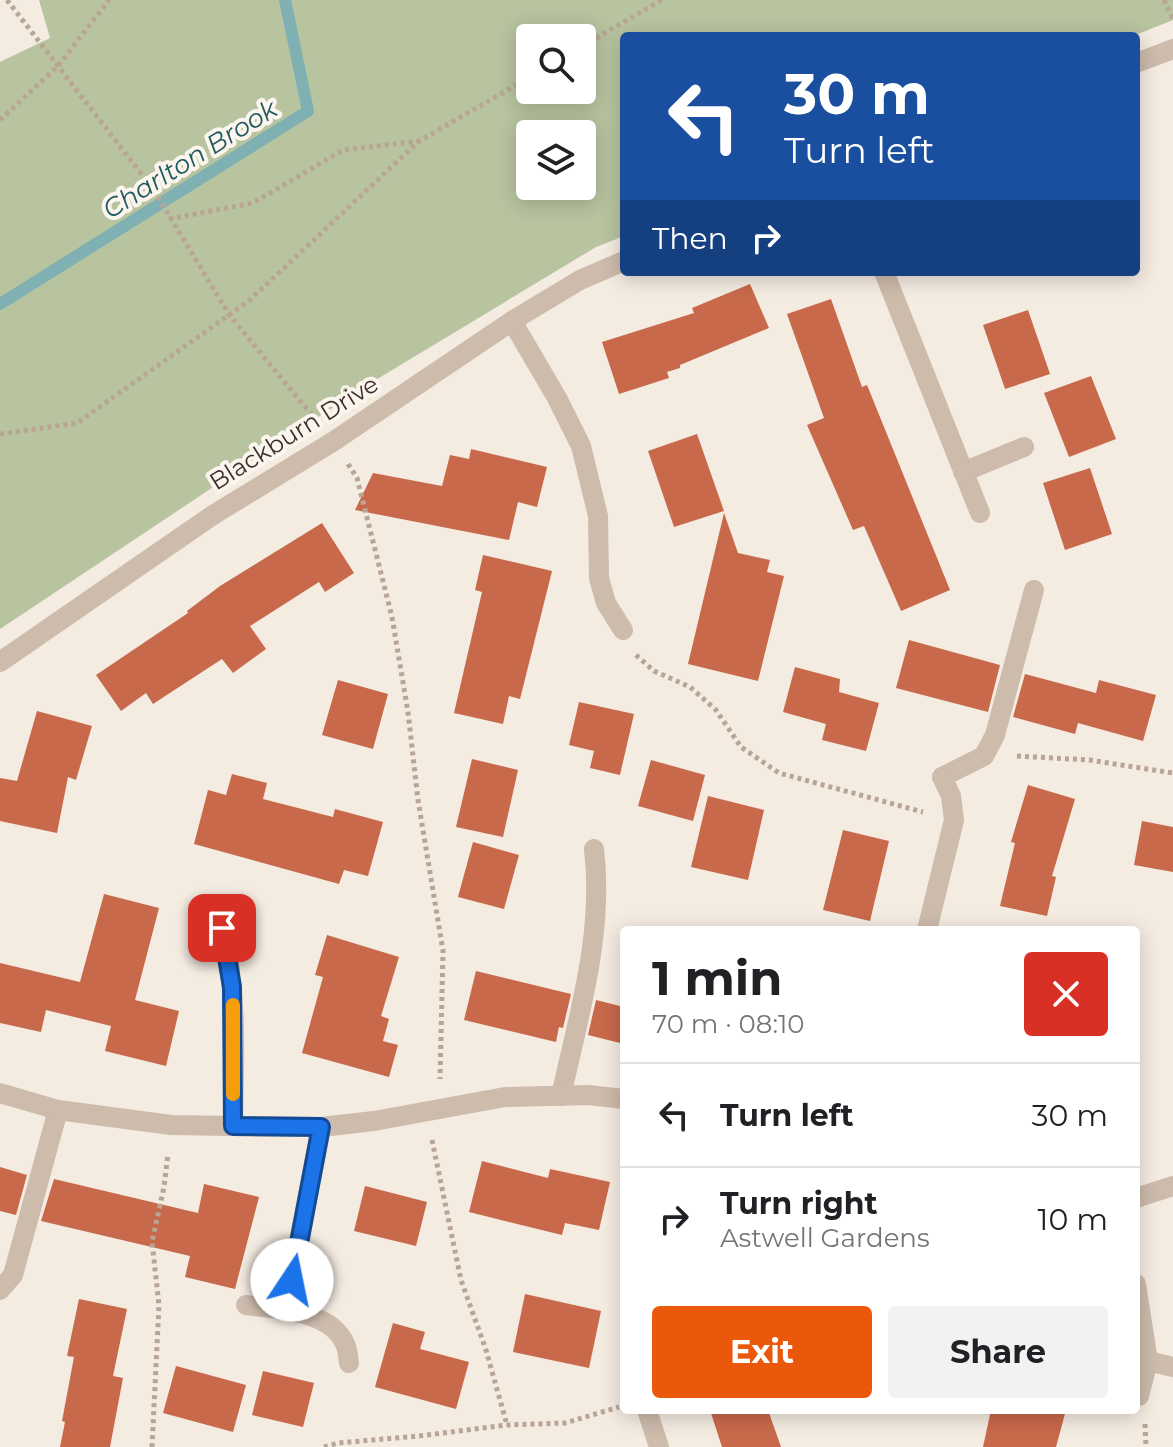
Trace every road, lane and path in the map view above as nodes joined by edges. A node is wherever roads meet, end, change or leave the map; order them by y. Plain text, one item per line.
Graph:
1 (7, 0) edge
2 (109, 0) edge
3 (662, 0) edge
4 (1164, 0) edge
5 (1173, 19) edge
6 (596, 38) edge
7 (1173, 49) edge
8 (1140, 61) edge
9 (58, 66) junction
10 (516, 85) edge
11 (0, 120) edge
12 (419, 141) junction
13 (169, 219) junction
14 (620, 263) edge
15 (886, 276) edge
16 (230, 316) junction
17 (512, 321) junction
18 (0, 434) edge
19 (334, 441) junction
20 (1024, 447) dead end
21 (963, 472) junction
22 (980, 513) dead end
23 (1034, 590) dead end
24 (623, 630) joint
25 (0, 662) edge
26 (984, 756) junction
27 (1173, 773) edge
28 (954, 820) junction
29 (594, 849) dead end
30 (928, 926) edge
31 (222, 928) dead end
32 (0, 1093) edge
33 (561, 1096) junction
34 (620, 1099) edge
35 (439, 1107) junction
36 (58, 1110) junction
37 (171, 1125) junction
38 (233, 1126) junction
39 (321, 1127) junction
40 (1173, 1186) edge
41 (1140, 1197) edge
42 (0, 1290) edge
43 (246, 1305) dead end
44 (286, 1310) junction
45 (1140, 1310) edge
46 (1148, 1361) junction
47 (349, 1363) dead end
48 (1173, 1367) edge
49 (1140, 1392) edge
50 (620, 1407) edge
51 (648, 1414) edge
52 (507, 1425) junction
53 (152, 1447) edge
54 (324, 1447) edge
55 (659, 1447) edge

1 - 9 path
2 - 9 path
3 - 6 path
4 - 5 path
7 - 8 street
9 - 11 path
9 - 13 path
10 - 12 path
12 - 13 path
12 - 16 path
13 - 16 path
14 - 17 street, Blackburn Drive
15 - 21 street
16 - 18 path
16 - 19 path
17 - 19 street, Blackburn Drive
17 - 24 street
19 - 25 street, Blackburn Drive
19 - 35 path
20 - 21 street
21 - 22 street
23 - 26 street
24 - 28 path
26 - 27 path
26 - 28 street
28 - 30 street
29 - 33 street
31 - 38 street
32 - 36 street
33 - 34 street
33 - 35 street
35 - 39 street
35 - 52 path
36 - 37 street
36 - 42 street
37 - 38 street
37 - 53 path
38 - 39 street
39 - 44 street
40 - 41 street
43 - 44 street
44 - 47 street
45 - 46 street
46 - 48 street
46 - 49 street
50 - 52 path
51 - 55 street
52 - 54 path

